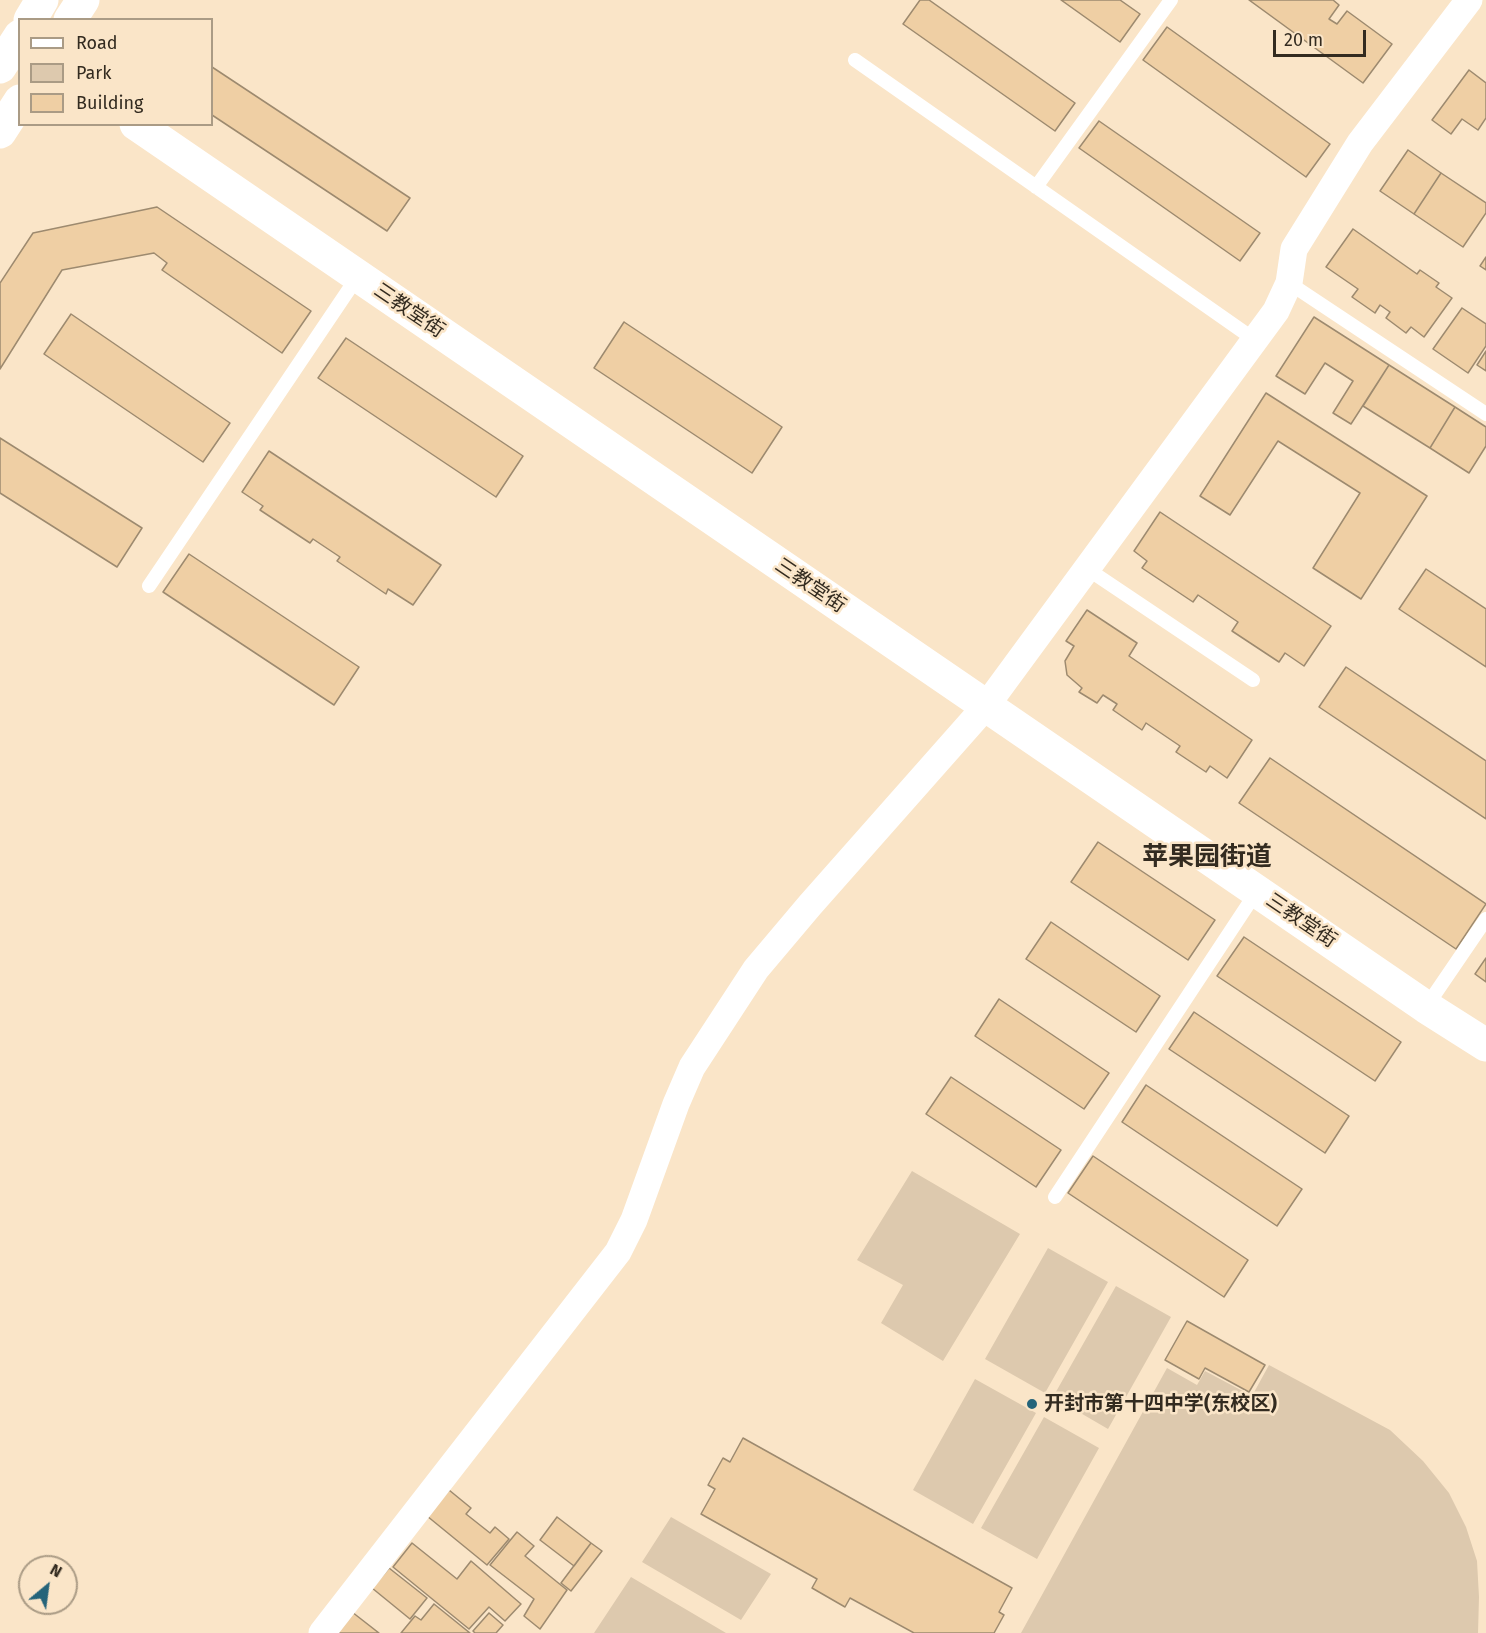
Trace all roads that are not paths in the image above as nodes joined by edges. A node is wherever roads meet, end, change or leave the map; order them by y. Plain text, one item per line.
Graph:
1 (42, 0) edge
2 (83, 0) edge
3 (1171, 0) edge
4 (1469, 0) edge
5 (31, 18) edge
6 (71, 18) edge
7 (18, 39) edge
8 (855, 60) dead end
9 (0, 67) edge
10 (18, 104) edge
11 (139, 126) edge
12 (0, 132) edge
13 (1036, 187) junction
14 (358, 276) junction
15 (1289, 283) junction
16 (1255, 340) junction
17 (1486, 414) edge
18 (1086, 568) junction
19 (149, 586) dead end
20 (1253, 680) dead end
21 (986, 706) junction
22 (1257, 891) junction
23 (1486, 919) edge
24 (1426, 1007) junction
25 (1486, 1045) edge
26 (1055, 1197) dead end
27 (322, 1633) edge

1 - 5 street
2 - 6 street
3 - 13 lane
4 - 15 street
7 - 9 street
8 - 13 lane
10 - 12 street
11 - 14 street, 三教堂街
13 - 16 lane
14 - 19 lane
14 - 21 street, 三教堂街
15 - 16 street
15 - 17 lane
16 - 18 street
18 - 20 lane
18 - 21 street
21 - 22 street, 三教堂街
21 - 27 street
22 - 24 street, 三教堂街
22 - 26 lane
23 - 24 lane
24 - 25 street, 三教堂街

